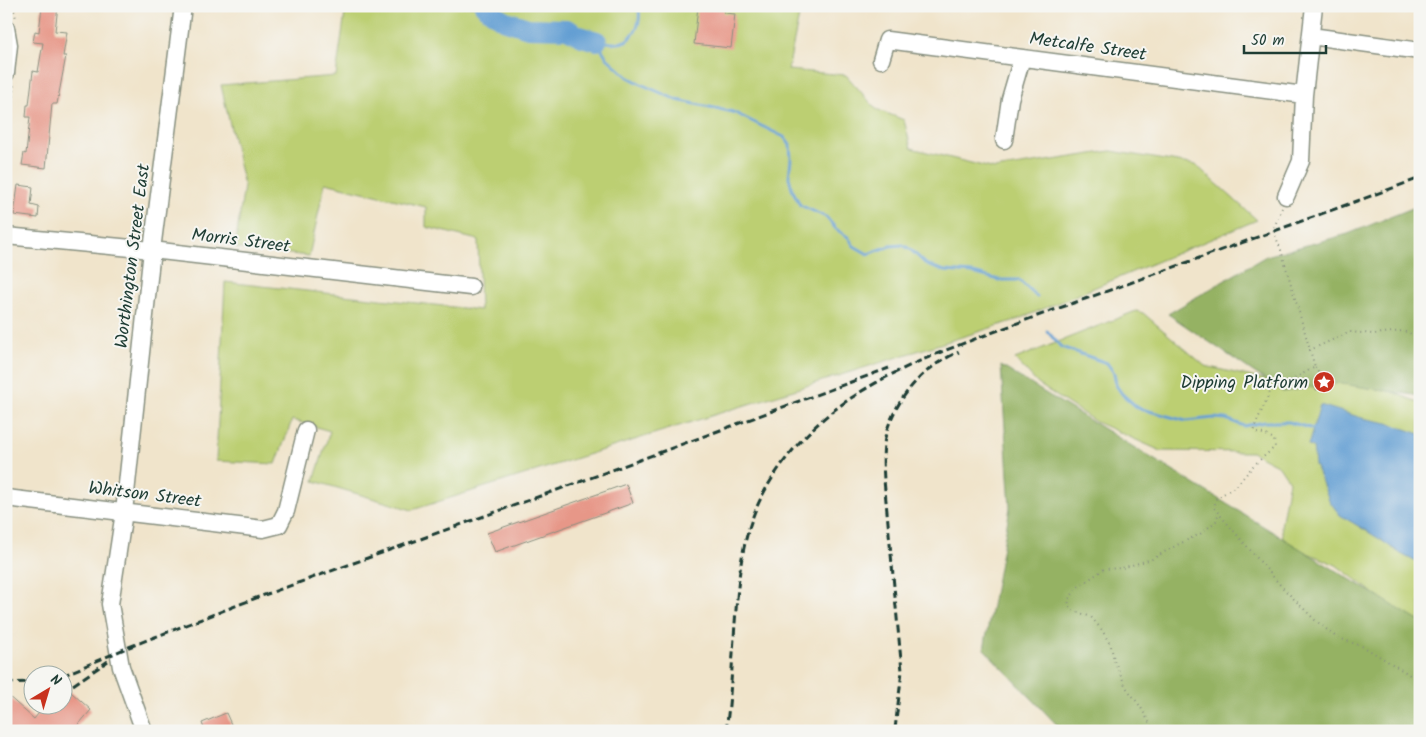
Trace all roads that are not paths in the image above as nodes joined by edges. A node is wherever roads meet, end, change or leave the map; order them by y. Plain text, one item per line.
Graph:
1 (183, 6) edge
2 (1314, 6) edge
3 (6, 28) edge
4 (1310, 36) junction
5 (1420, 51) edge
6 (1022, 58) junction
7 (882, 60) dead end
8 (6, 73) edge
9 (1304, 95) junction
10 (1004, 140) dead end
11 (1286, 196) road end
12 (6, 236) edge
13 (152, 250) junction
14 (471, 287) dead end
15 (306, 430) dead end
16 (6, 498) edge
17 (124, 512) junction
18 (144, 731) edge

1 - 13 street, Worthington Street East
2 - 4 street
3 - 8 street
4 - 5 street
4 - 9 street
6 - 7 street, Metcalfe Street
6 - 9 street, Metcalfe Street
6 - 10 street
9 - 11 street
12 - 13 street, Morris Street
13 - 14 street, Morris Street
13 - 17 street, Worthington Street East
15 - 17 street, Whitson Street
16 - 17 street, Whitson Street
17 - 18 street, Worthington Street East

